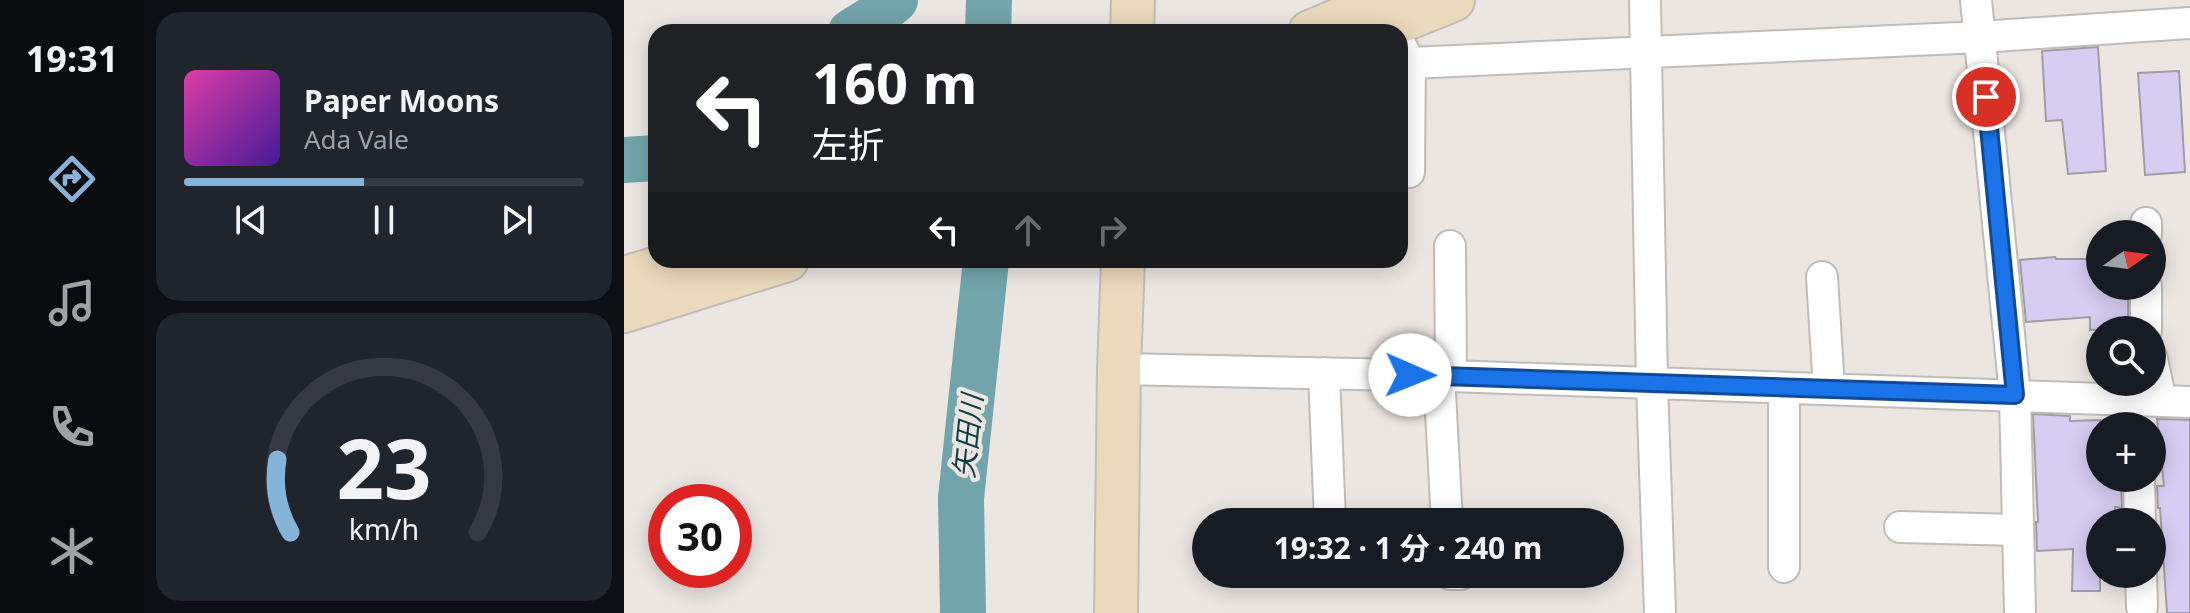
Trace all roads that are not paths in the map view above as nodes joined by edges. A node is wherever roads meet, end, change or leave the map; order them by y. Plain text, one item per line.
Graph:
1 (1133, 0) edge
2 (1453, 0) edge
3 (1645, 0) edge
4 (1976, 0) edge
5 (2190, 23) edge
6 (1132, 24) edge
7 (1408, 24) edge
8 (1408, 34) edge
9 (1980, 37) junction
10 (1646, 52) junction
11 (1408, 139) edge
12 (1413, 172) edge
13 (1450, 246) dead end
14 (658, 268) edge
15 (761, 268) edge
16 (1123, 268) edge
17 (1822, 277) dead end
18 (624, 278) edge
19 (624, 311) edge
20 (1119, 369) junction
21 (1324, 373) junction
22 (1445, 376) junction
23 (1652, 384) junction
24 (1784, 388) junction
25 (1829, 389) junction
26 (2015, 395) junction
27 (2156, 407) edge
28 (1329, 508) edge
29 (1447, 508) edge
30 (1900, 527) dead end
31 (2018, 530) junction
32 (1784, 567) dead end
33 (2141, 588) edge
34 (2142, 607) dead end
35 (1116, 613) edge
36 (1660, 613) edge
37 (2020, 613) edge

1 - 6 street
2 - 7 street
3 - 10 street
4 - 9 street
5 - 9 street
8 - 10 street
9 - 10 street
9 - 26 street
10 - 23 street
11 - 12 street
13 - 22 street
14 - 18 street
15 - 19 street
16 - 20 street
17 - 25 street
20 - 21 street
20 - 35 street
21 - 22 street
21 - 28 street
22 - 23 street
22 - 29 street
23 - 24 street
23 - 36 street
24 - 25 street
24 - 32 street
25 - 26 street
26 - 27 street
26 - 31 street
30 - 31 street
31 - 37 street
33 - 34 street

